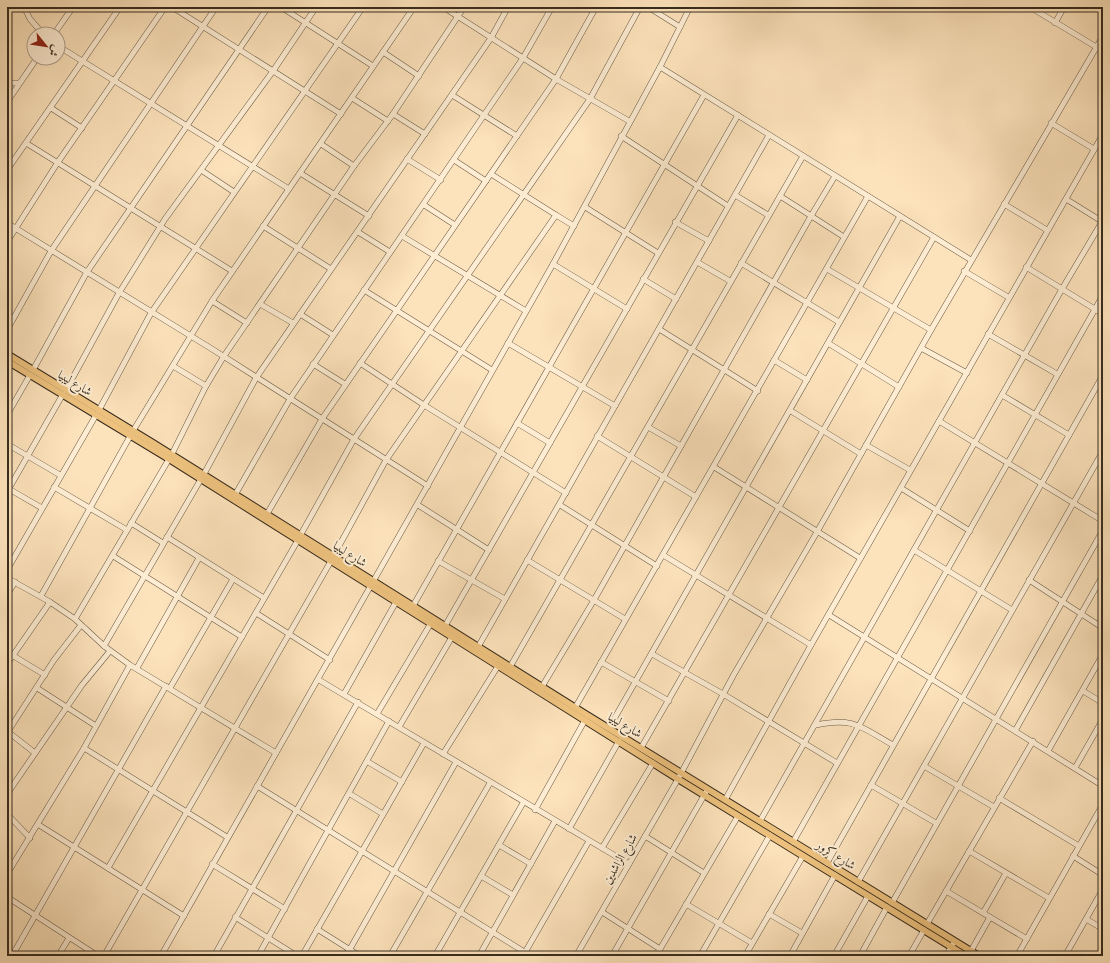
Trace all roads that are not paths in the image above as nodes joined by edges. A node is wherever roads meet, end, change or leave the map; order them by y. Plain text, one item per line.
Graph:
1 (24, 7) edge
2 (73, 7) edge
3 (120, 7) edge
4 (165, 7) edge
5 (172, 7) edge
6 (216, 7) edge
7 (268, 7) edge
8 (281, 7) edge
9 (316, 7) edge
10 (363, 7) edge
11 (414, 7) edge
12 (443, 7) edge
13 (464, 7) edge
14 (508, 7) edge
15 (552, 7) edge
16 (596, 7) edge
17 (640, 7) edge
18 (648, 7) edge
19 (690, 7) edge
20 (1030, 7) edge
21 (1064, 7) edge
22 (459, 17) junction
23 (306, 23) junction
24 (1055, 23) junction
25 (36, 26) edge
26 (60, 26) edge
27 (203, 27) junction
28 (680, 27) junction
29 (1103, 36) edge
30 (491, 38) junction
31 (338, 44) junction
32 (1097, 47) junction
33 (240, 50) junction
34 (66, 51) edge
35 (1103, 51) edge
36 (382, 52) junction
37 (523, 58) junction
38 (82, 61) junction
39 (31, 66) edge
40 (373, 66) junction
41 (660, 67) junction
42 (273, 71) junction
43 (419, 76) junction
44 (556, 79) junction
45 (114, 81) junction
46 (7, 83) edge
47 (19, 83) junction
48 (305, 91) junction
49 (452, 95) junction
50 (704, 95) junction
51 (352, 98) junction
52 (590, 99) junction
53 (7, 102) edge
54 (150, 103) junction
55 (51, 108) junction
56 (341, 114) junction
57 (393, 114) junction
58 (738, 115) junction
59 (484, 116) junction
60 (388, 121) junction
61 (629, 121) junction
62 (1051, 123) junction
63 (187, 126) junction
64 (82, 128) junction
65 (425, 134) junction
66 (1103, 134) edge
67 (769, 135) junction
68 (517, 136) junction
69 (621, 136) junction
70 (26, 143) junction
71 (321, 144) junction
72 (219, 146) junction
73 (1094, 149) junction
74 (802, 156) junction
75 (407, 159) junction
76 (454, 160) junction
77 (9, 161) edge
78 (58, 162) junction
79 (664, 164) junction
80 (354, 166) junction
81 (252, 167) junction
82 (7, 170) edge
83 (201, 170) junction
84 (300, 173) junction
85 (491, 174) junction
86 (836, 176) junction
87 (441, 180) junction
88 (486, 181) junction
89 (697, 185) junction
90 (95, 186) junction
91 (289, 189) junction
92 (234, 192) junction
93 (336, 194) junction
94 (524, 195) junction
95 (735, 195) junction
96 (780, 196) junction
97 (868, 196) junction
98 (1066, 199) junction
99 (1004, 204) junction
100 (424, 205) junction
101 (728, 206) junction
102 (585, 207) junction
103 (131, 209) junction
104 (768, 214) junction
105 (556, 215) junction
106 (368, 216) junction
107 (811, 216) junction
108 (900, 216) junction
109 (1103, 221) edge
110 (675, 222) junction
111 (7, 223) edge
112 (455, 225) junction
113 (263, 226) junction
114 (574, 226) junction
115 (160, 227) junction
116 (15, 228) junction
117 (1047, 230) junction
118 (358, 232) junction
119 (626, 232) junction
120 (402, 236) junction
121 (844, 237) junction
122 (934, 237) junction
123 (709, 241) junction
124 (7, 242) edge
125 (298, 248) junction
126 (196, 249) junction
127 (51, 251) junction
128 (390, 252) junction
129 (658, 253) junction
130 (434, 257) junction
131 (971, 260) junction
132 (697, 262) junction
133 (741, 263) junction
134 (553, 264) junction
135 (1026, 267) junction
136 (331, 269) junction
137 (827, 269) junction
138 (232, 271) junction
139 (88, 272) junction
140 (964, 272) junction
141 (467, 276) junction
142 (643, 279) junction
143 (730, 281) junction
144 (774, 283) junction
145 (859, 288) junction
146 (594, 289) junction
147 (1062, 289) junction
148 (364, 290) junction
149 (119, 293) junction
150 (1103, 295) edge
151 (500, 297) junction
152 (1008, 297) junction
153 (676, 299) junction
154 (212, 301) junction
155 (807, 302) junction
156 (260, 304) junction
157 (627, 309) junction
158 (894, 309) junction
159 (1095, 309) junction
160 (396, 311) junction
161 (526, 311) junction
162 (151, 313) junction
163 (300, 314) junction
164 (1103, 314) edge
165 (839, 322) junction
166 (247, 323) junction
167 (293, 323) junction
168 (659, 329) junction
169 (7, 330) edge
170 (931, 330) junction
171 (429, 332) junction
172 (988, 334) junction
173 (333, 335) junction
174 (191, 336) junction
175 (508, 343) junction
176 (828, 343) junction
177 (920, 348) junction
178 (693, 349) junction
179 (462, 352) junction
180 (7, 354) edge
181 (224, 356) junction
182 (1025, 356) junction
183 (774, 360) junction
184 (7, 361) edge
185 (360, 363) junction
186 (313, 364) junction
187 (862, 364) junction
188 (173, 366) junction
189 (549, 367) junction
190 (492, 370) junction
191 (725, 370) junction
192 (32, 373) junction
193 (967, 373) junction
194 (1057, 374) junction
195 (1103, 377) edge
196 (256, 378) junction
197 (807, 380) junction
198 (345, 384) junction
199 (392, 385) junction
200 (206, 386) junction
201 (582, 387) junction
202 (899, 387) junction
203 (758, 391) junction
204 (64, 392) junction
205 (1002, 395) junction
206 (290, 399) junction
207 (424, 405) junction
208 (615, 406) junction
209 (791, 411) junction
210 (98, 413) junction
211 (1034, 414) junction
212 (7, 415) edge
213 (322, 419) junction
214 (939, 422) junction
215 (517, 423) junction
216 (648, 426) junction
217 (460, 427) junction
218 (824, 430) junction
219 (132, 433) junction
220 (1069, 435) junction
221 (597, 436) junction
222 (354, 439) junction
223 (550, 443) junction
224 (974, 443) junction
225 (7, 444) edge
226 (866, 445) junction
227 (681, 446) junction
228 (1103, 451) edge
229 (500, 452) junction
230 (861, 454) junction
231 (27, 456) junction
232 (171, 457) junction
233 (631, 457) junction
234 (1101, 459) edge
235 (386, 460) junction
236 (1008, 463) junction
237 (714, 467) junction
238 (910, 470) junction
239 (533, 472) junction
240 (60, 475) junction
241 (202, 477) junction
242 (664, 477) junction
243 (1042, 483) junction
244 (428, 486) junction
245 (54, 487) junction
246 (747, 487) junction
247 (901, 488) junction
248 (8, 490) edge
249 (566, 493) junction
250 (696, 497) junction
251 (238, 499) junction
252 (1073, 503) junction
253 (418, 505) junction
254 (560, 505) junction
255 (42, 508) junction
256 (90, 508) junction
257 (779, 508) junction
258 (937, 510) junction
259 (267, 514) junction
260 (1103, 521) edge
261 (131, 524) junction
262 (592, 525) junction
263 (127, 530) junction
264 (456, 530) junction
265 (1103, 530) edge
266 (970, 531) junction
267 (817, 532) junction
268 (167, 537) junction
269 (299, 538) junction
270 (164, 542) junction
271 (625, 546) junction
272 (489, 550) junction
273 (914, 550) junction
274 (663, 555) junction
275 (113, 556) junction
276 (199, 558) junction
277 (860, 558) junction
278 (332, 559) junction
279 (528, 560) junction
280 (438, 561) junction
281 (657, 566) junction
282 (7, 570) edge
283 (947, 570) junction
284 (696, 574) junction
285 (145, 575) junction
286 (1103, 575) edge
287 (7, 578) edge
288 (233, 580) junction
289 (472, 580) junction
290 (561, 580) junction
291 (1029, 580) junction
292 (16, 582) junction
293 (373, 584) junction
294 (980, 590) junction
295 (729, 594) junction
296 (7, 595) edge
297 (41, 596) junction
298 (178, 596) junction
299 (264, 598) junction
300 (505, 599) junction
301 (594, 600) junction
302 (1062, 601) junction
303 (50, 602) junction
304 (396, 602) junction
305 (413, 606) junction
306 (1012, 610) junction
307 (256, 613) junction
308 (1082, 613) junction
309 (829, 615) junction
310 (210, 617) junction
311 (75, 619) junction
312 (625, 619) junction
313 (767, 619) junction
314 (431, 623) junction
315 (81, 625) junction
316 (445, 626) junction
317 (1103, 628) edge
318 (290, 634) junction
319 (242, 637) junction
320 (452, 637) junction
321 (866, 637) junction
322 (811, 645) junction
323 (104, 646) junction
324 (478, 647) junction
325 (110, 651) junction
326 (7, 652) edge
327 (652, 654) junction
328 (1103, 654) edge
329 (13, 656) junction
330 (897, 657) junction
331 (330, 660) junction
332 (601, 662) junction
333 (7, 664) edge
334 (130, 665) junction
335 (498, 666) junction
336 (510, 667) junction
337 (137, 668) junction
338 (685, 673) junction
339 (45, 675) junction
340 (930, 678) junction
341 (319, 680) junction
342 (636, 681) junction
343 (168, 687) junction
344 (37, 688) junction
345 (541, 689) junction
346 (1083, 691) junction
347 (344, 694) junction
348 (723, 694) junction
349 (962, 698) junction
350 (669, 701) junction
351 (358, 702) junction
352 (1103, 703) edge
353 (564, 704) junction
354 (68, 708) junction
355 (201, 708) junction
356 (575, 708) junction
357 (377, 714) junction
358 (996, 718) junction
359 (1103, 719) edge
360 (585, 720) junction
361 (390, 721) junction
362 (768, 721) junction
363 (816, 725) junction
364 (858, 725) junction
365 (96, 726) junction
366 (399, 727) junction
367 (609, 728) junction
368 (235, 729) junction
369 (1015, 731) junction
370 (7, 732) edge
371 (619, 741) junction
372 (1033, 741) junction
373 (424, 743) junction
374 (805, 745) junction
375 (893, 745) junction
376 (84, 748) junction
377 (642, 748) junction
378 (1048, 752) junction
379 (36, 753) junction
380 (276, 754) junction
381 (443, 754) junction
382 (368, 762) junction
383 (456, 762) junction
384 (653, 763) junction
385 (837, 763) junction
386 (924, 766) junction
387 (118, 768) junction
388 (1075, 768) junction
389 (681, 773) junction
390 (678, 779) junction
391 (402, 782) junction
392 (490, 783) junction
393 (871, 785) junction
394 (257, 786) junction
395 (958, 786) junction
396 (1103, 786) edge
397 (708, 789) junction
398 (152, 790) junction
399 (7, 794) edge
400 (350, 794) junction
401 (704, 795) junction
402 (1000, 798) junction
403 (725, 800) junction
404 (523, 803) junction
405 (903, 804) junction
406 (1103, 804) edge
407 (994, 807) junction
408 (535, 810) junction
409 (1101, 810) edge
410 (186, 811) junction
411 (297, 811) junction
412 (7, 814) edge
413 (383, 814) junction
414 (738, 816) junction
415 (555, 821) junction
416 (760, 821) junction
417 (936, 824) junction
418 (39, 825) junction
419 (569, 829) junction
420 (329, 831) junction
421 (770, 835) junction
422 (645, 836) junction
423 (227, 837) junction
424 (30, 838) junction
425 (589, 841) junction
426 (793, 842) junction
427 (499, 845) junction
428 (1079, 846) junction
429 (74, 847) junction
430 (602, 848) junction
431 (362, 851) junction
432 (671, 852) junction
433 (969, 852) junction
434 (803, 856) junction
435 (1073, 856) junction
436 (827, 863) junction
437 (212, 864) junction
438 (531, 864) junction
439 (629, 864) junction
440 (108, 868) junction
441 (394, 872) junction
442 (704, 873) junction
443 (1006, 873) junction
444 (7, 874) edge
445 (835, 875) junction
446 (1103, 875) edge
447 (481, 876) junction
448 (858, 882) junction
449 (252, 888) junction
450 (1103, 889) edge
451 (141, 890) junction
452 (946, 891) junction
453 (426, 892) junction
454 (514, 895) junction
455 (868, 896) junction
456 (7, 897) edge
457 (1049, 898) junction
458 (686, 904) junction
459 (890, 905) junction
460 (285, 909) junction
461 (459, 912) junction
462 (602, 912) junction
463 (983, 913) junction
464 (769, 914) junction
465 (35, 916) junction
466 (184, 916) junction
467 (235, 917) junction
468 (990, 917) junction
469 (1086, 919) junction
470 (719, 923) junction
471 (926, 927) junction
472 (627, 928) junction
473 (317, 929) junction
474 (1103, 929) edge
475 (492, 933) junction
476 (802, 933) junction
477 (69, 938) junction
478 (268, 938) junction
479 (1027, 939) junction
480 (752, 943) junction
481 (953, 944) junction
482 (350, 950) junction
483 (660, 950) junction
484 (971, 951) junction
485 (962, 953) edge
486 (524, 954) edge
487 (12, 956) edge
488 (58, 956) edge
489 (98, 956) edge
490 (104, 956) edge
491 (161, 956) edge
492 (214, 956) edge
493 (258, 956) edge
494 (298, 956) edge
495 (302, 956) edge
496 (346, 956) edge
497 (360, 956) edge
498 (390, 956) edge
499 (435, 956) edge
500 (479, 956) edge
501 (531, 956) edge
502 (576, 956) edge
503 (612, 956) edge
504 (656, 956) edge
505 (700, 956) edge
506 (745, 956) edge
507 (790, 956) edge
508 (834, 956) edge
509 (860, 956) edge
510 (909, 956) edge
511 (946, 956) edge
512 (979, 956) edge
513 (1018, 956) edge
514 (1065, 956) edge

1 - 25 street
2 - 26 street
3 - 38 street
4 - 45 street
5 - 27 street
6 - 27 street
7 - 33 street
8 - 23 street
9 - 23 street
10 - 31 street
11 - 36 street
12 - 22 street
13 - 22 street
14 - 30 street
15 - 37 street
16 - 44 street
17 - 52 street
18 - 28 street
19 - 28 street
20 - 24 street
21 - 24 street
22 - 30 street
22 - 43 street
23 - 31 street
23 - 42 street
24 - 32 street
27 - 33 street
27 - 54 street
28 - 41 street
29 - 32 street, شارع الراشدين
30 - 37 street
30 - 49 street
31 - 40 street
31 - 48 street
32 - 35 street
32 - 62 street, شارع الراشدين
33 - 42 street
33 - 63 street
34 - 38 street
36 - 40 street
36 - 43 street
37 - 44 street
37 - 59 street
38 - 45 street
38 - 55 street
39 - 47 street
40 - 51 street
41 - 50 street
41 - 61 street
42 - 48 street
42 - 72 street
43 - 57 street
44 - 52 street
44 - 68 street
45 - 54 street
45 - 64 street
46 - 47 street
47 - 53 street
48 - 56 street
48 - 81 street
49 - 59 street
49 - 65 street
50 - 58 street
50 - 79 street
51 - 56 street
51 - 60 street
52 - 61 street
52 - 94 street
54 - 63 street
54 - 90 street
55 - 64 street
55 - 70 street
56 - 71 street
57 - 60 street
57 - 65 street
58 - 67 street
58 - 89 street
59 - 68 street
59 - 76 street
60 - 80 street
61 - 69 street
62 - 73 street
62 - 99 street, شارع الراشدين
63 - 72 street
63 - 103 street
64 - 78 street
65 - 75 street
66 - 73 street
67 - 74 street
67 - 95 street
68 - 85 street
69 - 79 street
69 - 102 street
70 - 77 street
70 - 78 street
71 - 80 street
71 - 84 street
72 - 81 street
72 - 83 street
73 - 98 street
74 - 86 street
74 - 96 street
75 - 87 street
75 - 106 street
76 - 87 street
76 - 88 street
77 - 82 street
78 - 90 street
78 - 116 street
79 - 89 street
79 - 119 street
80 - 93 street
81 - 91 street
81 - 92 street
83 - 92 street
83 - 115 street
84 - 91 street
84 - 93 street
85 - 88 street
85 - 94 street
86 - 97 street
86 - 107 street
87 - 100 street
88 - 112 street
89 - 101 street
89 - 110 street
90 - 103 street
90 - 127 street
91 - 113 street
92 - 126 street
93 - 106 street
93 - 125 street
94 - 105 street
94 - 141 street
95 - 101 street
95 - 104 street
96 - 104 street
96 - 107 street
97 - 108 street
97 - 121 street
98 - 109 street
98 - 117 street
99 - 117 street
99 - 131 street, شارع الراشدين
100 - 112 street
100 - 120 street
101 - 123 street
102 - 114 street
102 - 119 street
103 - 115 street
103 - 139 street
104 - 133 street
105 - 114 street
105 - 151 street
106 - 118 street
107 - 121 street
107 - 144 street
108 - 122 street
108 - 145 street
109 - 147 street
110 - 123 street
110 - 129 street
111 - 116 street
112 - 130 street
113 - 125 street
113 - 138 street
114 - 134 street
115 - 126 street
115 - 149 street
116 - 124 street
116 - 127 street
117 - 135 street
118 - 128 street
118 - 136 street
119 - 129 street
119 - 146 street
120 - 128 street
120 - 130 street
121 - 137 street
122 - 131 street
122 - 158 street
123 - 132 street
125 - 136 street
125 - 156 street
126 - 138 street
126 - 162 street
127 - 139 street
127 - 169 street
128 - 148 street
129 - 142 street
130 - 141 street
130 - 160 street
131 - 140 street, شارع الراشدين
132 - 143 street
132 - 153 street
133 - 143 street
133 - 144 street
134 - 146 street
134 - 161 street
135 - 147 street
135 - 152 street
136 - 163 street
137 - 145 street
137 - 155 street
138 - 154 street
139 - 149 street
139 - 192 street
140 - 152 street
140 - 170 street, شارع الراشدين
141 - 151 street
141 - 171 street
142 - 153 street
142 - 157 street
143 - 178 street
144 - 155 street
144 - 191 street
145 - 158 street
145 - 165 street
146 - 157 street
146 - 189 street
147 - 159 street
147 - 182 street
148 - 160 street
148 - 173 street
149 - 162 street
149 - 204 street
150 - 159 street
151 - 161 street
151 - 179 street
152 - 172 street
153 - 168 street
154 - 166 street
154 - 174 street
155 - 165 street
155 - 183 street
156 - 166 street
156 - 167 street
157 - 201 street
158 - 170 street
158 - 187 street
159 - 164 street
159 - 194 street
160 - 171 street
160 - 185 street
161 - 175 street
162 - 174 street
162 - 210 street
163 - 167 street
163 - 173 street
165 - 176 street
166 - 181 street
167 - 196 street
168 - 178 street
168 - 208 street
170 - 177 street, شارع الراشدين
171 - 179 street
171 - 199 street
172 - 182 street
172 - 193 street
173 - 186 street
174 - 181 street
174 - 188 street
175 - 189 street
175 - 190 street
176 - 187 street
176 - 197 street
177 - 193 street
177 - 202 street, شارع الراشدين
178 - 191 street
178 - 216 street
179 - 190 street
179 - 207 street
180 - 192 main road, شارع ليبيا
181 - 196 street
181 - 200 street
182 - 194 street
182 - 205 street
183 - 197 street
183 - 203 street
184 - 192 main road, شارع ليبيا
185 - 198 street
185 - 199 street
186 - 198 street
186 - 206 street
187 - 202 street
187 - 218 street
188 - 200 street
188 - 219 street
189 - 201 street
189 - 215 street
190 - 217 street
191 - 203 street
191 - 227 street
192 - 204 main road, شارع ليبيا
192 - 212 street
193 - 214 street
194 - 211 street
195 - 220 street
196 - 206 street
196 - 241 street
197 - 209 street
198 - 213 street
199 - 207 street
199 - 222 street
200 - 232 street
201 - 208 street
201 - 223 street
202 - 226 street, شارع الراشدين
203 - 237 street
204 - 210 main road, شارع ليبيا
204 - 231 street
205 - 211 street
205 - 224 street
206 - 213 street
206 - 251 street
207 - 217 street
207 - 235 street
208 - 221 street
209 - 218 street
209 - 246 street
210 - 219 main road, شارع ليبيا
210 - 240 street
211 - 220 street
211 - 236 street
213 - 222 street
213 - 259 street
214 - 224 street
214 - 238 street
215 - 223 street
215 - 229 street
216 - 227 street
216 - 233 street
217 - 229 street
217 - 244 street
218 - 230 street
218 - 257 street
219 - 232 main road, شارع ليبيا
219 - 256 street
220 - 243 street
221 - 233 street
221 - 249 street
222 - 235 street
222 - 269 street
223 - 239 street
224 - 236 street
224 - 258 street
225 - 231 street
226 - 230 street, شارع الراشدين
226 - 238 street
227 - 242 street
228 - 234 street
229 - 239 street
229 - 264 street
230 - 267 street, شارع الراشدين
231 - 240 street
231 - 248 street
232 - 241 main road, شارع ليبيا
232 - 261 street
233 - 242 street
233 - 262 street
234 - 252 street
235 - 244 street
235 - 278 street
236 - 243 street
236 - 266 street
237 - 246 street
237 - 250 street
238 - 247 street
239 - 249 street
239 - 272 street
240 - 245 street
241 - 251 main road, شارع ليبيا
241 - 268 street
242 - 250 street
242 - 271 street
243 - 252 street
243 - 294 street
244 - 253 street
245 - 255 street
245 - 256 street
246 - 257 street
246 - 284 street
247 - 258 street
247 - 277 street
248 - 255 street
249 - 254 street
250 - 274 street
251 - 259 main road, شارع ليبيا
251 - 269 main road, شارع ليبيا
252 - 260 street
252 - 291 street
253 - 264 street
253 - 293 street
254 - 262 street
254 - 279 street
255 - 282 street
256 - 263 street
256 - 297 street
257 - 267 street
257 - 295 street
258 - 266 street
258 - 273 street
259 - 269 main road, شارع ليبيا
261 - 263 street
261 - 270 street
262 - 271 street
262 - 290 street
263 - 275 street
264 - 272 street
264 - 280 street
265 - 302 street
266 - 283 street
267 - 277 street
267 - 313 street, شارع الراشدين
268 - 270 street
268 - 276 street
269 - 278 main road, شارع ليبيا
269 - 299 street
270 - 285 street
271 - 281 street
271 - 301 street
272 - 289 street
273 - 283 street
273 - 321 street
274 - 281 street
274 - 284 street
275 - 285 street
275 - 311 street
276 - 288 street
276 - 298 street
277 - 309 street
278 - 293 main road, شارع ليبيا
278 - 318 street
279 - 290 street
279 - 300 street
280 - 289 street
280 - 305 street
281 - 312 street
283 - 294 street
283 - 330 street
284 - 295 street
284 - 327 street
285 - 298 street
285 - 323 street
286 - 308 street
287 - 292 street
288 - 299 street
288 - 310 street
289 - 300 street
289 - 316 street
290 - 301 street
290 - 336 street
291 - 302 street
291 - 306 street
292 - 296 street
292 - 297 street
293 - 304 main road, شارع ليبيا
293 - 305 main road, شارع ليبيا
293 - 331 street
294 - 306 street
294 - 340 street
295 - 313 street
295 - 338 street
297 - 303 street
298 - 310 street
298 - 337 street
299 - 307 street
300 - 324 street
301 - 312 street
301 - 345 street
302 - 308 street
302 - 358 street
303 - 311 street
303 - 329 street
304 - 314 main road, شارع ليبيا
304 - 347 street
305 - 316 main road, شارع ليبيا
306 - 349 street
307 - 318 street
307 - 319 street
308 - 317 street
308 - 369 street
309 - 321 street
309 - 322 street
310 - 319 street
310 - 343 street
311 - 315 street
312 - 332 street
313 - 322 street
313 - 348 street, شارع الراشدين
314 - 320 main road, شارع ليبيا
314 - 357 street
315 - 323 street
315 - 339 street
316 - 324 main road, شارع ليبيا
318 - 331 street
318 - 368 street
319 - 355 street
320 - 335 main road, شارع ليبيا
320 - 366 street
321 - 330 street
321 - 363 street
322 - 362 street
323 - 325 street
324 - 336 main road, شارع ليبيا
325 - 334 street
325 - 354 street
326 - 329 street
327 - 338 street
327 - 342 street
328 - 346 street
329 - 333 street
329 - 339 street
330 - 340 street
330 - 364 street
331 - 341 street
332 - 342 street
332 - 356 street
334 - 337 street
334 - 365 street
335 - 345 main road, شارع ليبيا
335 - 381 street
336 - 345 main road, شارع ليبيا
337 - 343 street
338 - 348 street
338 - 350 street
339 - 344 street
340 - 349 street
340 - 375 street
341 - 347 street
341 - 380 street
342 - 350 street
342 - 367 street
343 - 355 street
343 - 387 street
344 - 354 street
344 - 370 street
345 - 353 main road, شارع ليبيا
346 - 352 street
346 - 378 street
347 - 351 street
348 - 362 street
348 - 389 street, شارع الراشدين
349 - 358 street
349 - 386 street
350 - 377 street
351 - 357 street
351 - 411 street
353 - 356 main road, شارع ليبيا
353 - 360 main road, شارع ليبيا
354 - 365 street
354 - 379 street
355 - 368 street
355 - 398 street
356 - 367 main road, شارع ليبيا
357 - 361 street
358 - 369 street
358 - 395 street
359 - 388 street
360 - 371 main road, شارع ليبيا
360 - 408 street
361 - 366 street
361 - 382 street
362 - 374 street
362 - 403 street
363 - 364 street
363 - 374 street
364 - 375 street
364 - 385 street
365 - 376 street
366 - 373 street
367 - 377 main road, شارع ليبيا
368 - 380 street
368 - 410 street
369 - 372 street
370 - 379 street
371 - 384 main road, شارع ليبيا
371 - 419 street
372 - 378 street
372 - 402 street
373 - 381 street
373 - 391 street
374 - 385 street
374 - 416 street
375 - 393 street
376 - 387 street
376 - 418 street
377 - 389 main road, شارع ليبيا
378 - 388 street
379 - 399 street
380 - 394 street
381 - 383 street
382 - 391 street
382 - 400 street
383 - 392 street
383 - 441 street
384 - 390 main road, شارع ليبيا
384 - 430 street
385 - 426 street
386 - 395 street
386 - 405 street
387 - 398 street
387 - 429 street
388 - 396 street
389 - 390 street, شارع الراشدين
389 - 397 main road, شارع كرور
390 - 401 main road, شارع كرور
390 - 422 street, شارع الراشدين
391 - 413 street
392 - 404 street
392 - 453 street
393 - 405 street
393 - 436 street
394 - 411 street
394 - 423 street
395 - 407 street
395 - 417 street
397 - 401 street
397 - 403 main road, شارع كرور
398 - 410 street
398 - 440 street
400 - 413 street
400 - 420 street
401 - 414 main road, شارع كرور
401 - 432 street
402 - 407 street
402 - 428 street
403 - 416 main road, شارع كرور
404 - 408 street
404 - 427 street
405 - 417 street
405 - 448 street
406 - 409 street
407 - 433 street
408 - 415 street
409 - 428 street
410 - 423 street
410 - 451 street
411 - 420 street
411 - 449 street
412 - 424 street
413 - 431 street
414 - 421 main road, شارع كرور
414 - 442 street
415 - 419 street
415 - 438 street
416 - 426 main road, شارع كرور
417 - 459 street
418 - 424 street
418 - 429 street
419 - 425 street
420 - 431 street
420 - 460 street
421 - 434 main road, شارع كرور
421 - 470 street
422 - 432 street
422 - 439 street, شارع الراشدين
423 - 437 street
424 - 444 street
425 - 430 street
425 - 486 street
426 - 436 main road, شارع كرور
427 - 438 street
427 - 447 street
428 - 435 street
429 - 440 street
429 - 465 street
430 - 439 street
431 - 441 street
431 - 473 street
432 - 442 street
432 - 472 street
433 - 443 street
433 - 452 street
434 - 445 main road, شارع كرور
434 - 464 street
435 - 446 street
435 - 457 street
436 - 448 main road, شارع كرور
437 - 449 street
437 - 466 street
438 - 454 street
439 - 462 street, شارع الراشدين
440 - 451 street
441 - 453 street
441 - 482 street
442 - 458 street
443 - 457 street
443 - 463 street
445 - 455 main road, شارع كرور
445 - 476 street
447 - 454 street
447 - 461 street
448 - 459 main road, شارع كرور
449 - 460 street
449 - 467 street
450 - 469 street
451 - 466 street
451 - 490 street
452 - 463 street
452 - 471 street
453 - 461 street
453 - 498 street
454 - 475 street
455 - 459 main road, شارع كرور
455 - 508 street
456 - 465 street
457 - 479 street
458 - 470 street
458 - 483 street
459 - 471 main road, شارع كرور
459 - 509 street
460 - 478 street
461 - 475 street
461 - 499 street
462 - 472 street
462 - 502 street, شارع الراشدين
463 - 468 street
464 - 476 street
464 - 480 street
465 - 477 street
465 - 487 street
466 - 491 street
467 - 478 street
467 - 492 street
468 - 479 street
468 - 484 street
469 - 474 street
469 - 514 street
470 - 480 street
470 - 505 street
471 - 481 main road, شارع كرور
471 - 510 street
472 - 483 street
472 - 503 street
473 - 482 street
473 - 495 street
475 - 486 street
475 - 500 street
476 - 507 street
477 - 488 street
477 - 489 street
478 - 493 street
478 - 494 street
479 - 513 street
480 - 506 street
481 - 485 main road, شارع كرور
481 - 511 street
482 - 496 street
482 - 497 street
483 - 504 street
484 - 485 main road, شارع كرور
484 - 512 main road, شارع كرور
486 - 501 street

